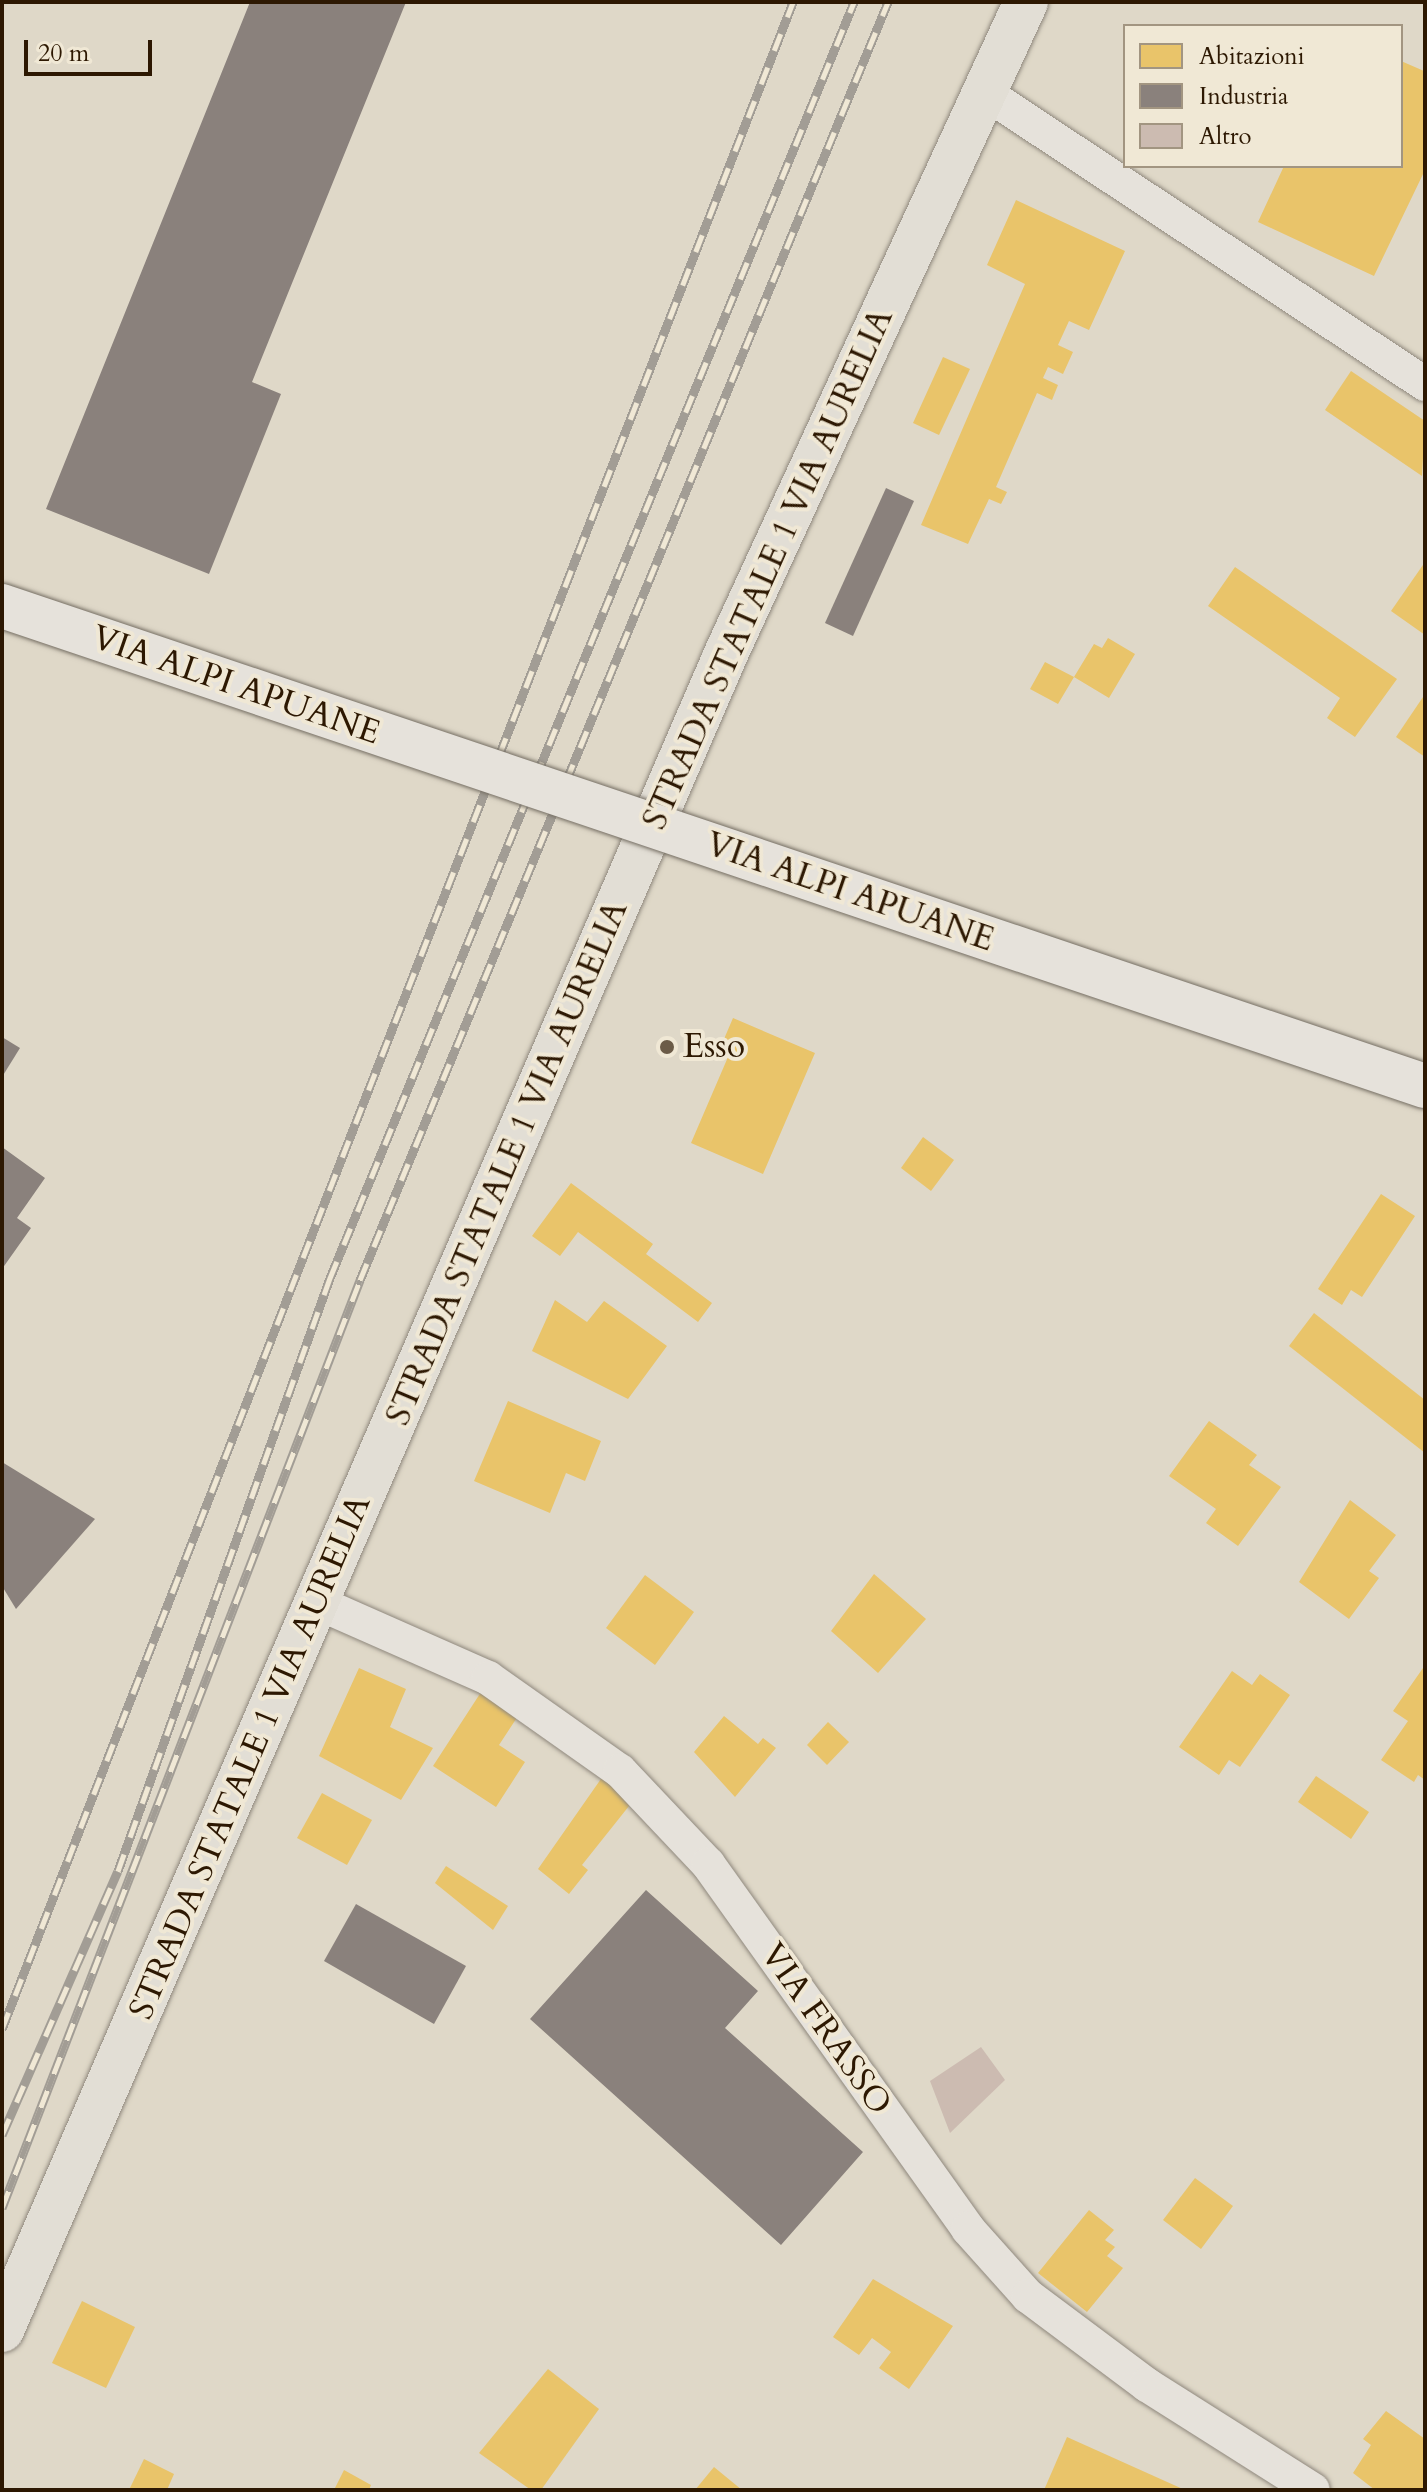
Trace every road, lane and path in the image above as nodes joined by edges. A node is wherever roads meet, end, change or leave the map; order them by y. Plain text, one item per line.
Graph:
1 (1026, 2) edge
2 (984, 92) junction
3 (1425, 384) edge
4 (2, 606) edge
5 (1425, 1086) edge
6 (316, 1602) junction
7 (2, 2330) edge
8 (1313, 2490) edge

1 - 2 main road, STRADA STATALE 1 VIA AURELIA
2 - 3 street
2 - 6 main road, STRADA STATALE 1 VIA AURELIA
4 - 5 main road, VIA ALPI APUANE, bridge
6 - 7 main road, STRADA STATALE 1 VIA AURELIA
6 - 8 street, VIA FRASSO

